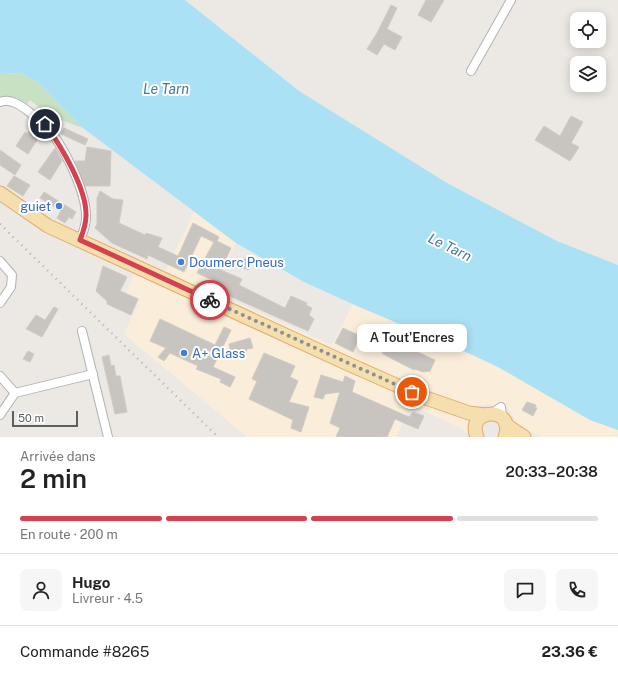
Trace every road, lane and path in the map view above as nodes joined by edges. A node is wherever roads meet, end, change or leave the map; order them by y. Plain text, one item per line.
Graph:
1 (511, 0) edge
2 (471, 71) dead end
3 (0, 102) edge
4 (0, 193) edge
5 (80, 240) junction
6 (0, 261) edge
7 (0, 303) edge
8 (82, 331) dead end
9 (92, 374) junction
10 (0, 376) edge
11 (15, 393) junction
12 (423, 397) junction
13 (0, 415) edge
14 (498, 422) edge
15 (476, 434) edge
16 (108, 437) edge
17 (524, 437) edge

1 - 2 street
3 - 5 street
4 - 5 main road
5 - 12 main road
6 - 7 street
8 - 9 street
9 - 11 street
9 - 16 street
10 - 11 street
11 - 13 street
12 - 14 main road
12 - 15 main road
14 - 15 main road
14 - 17 main road

